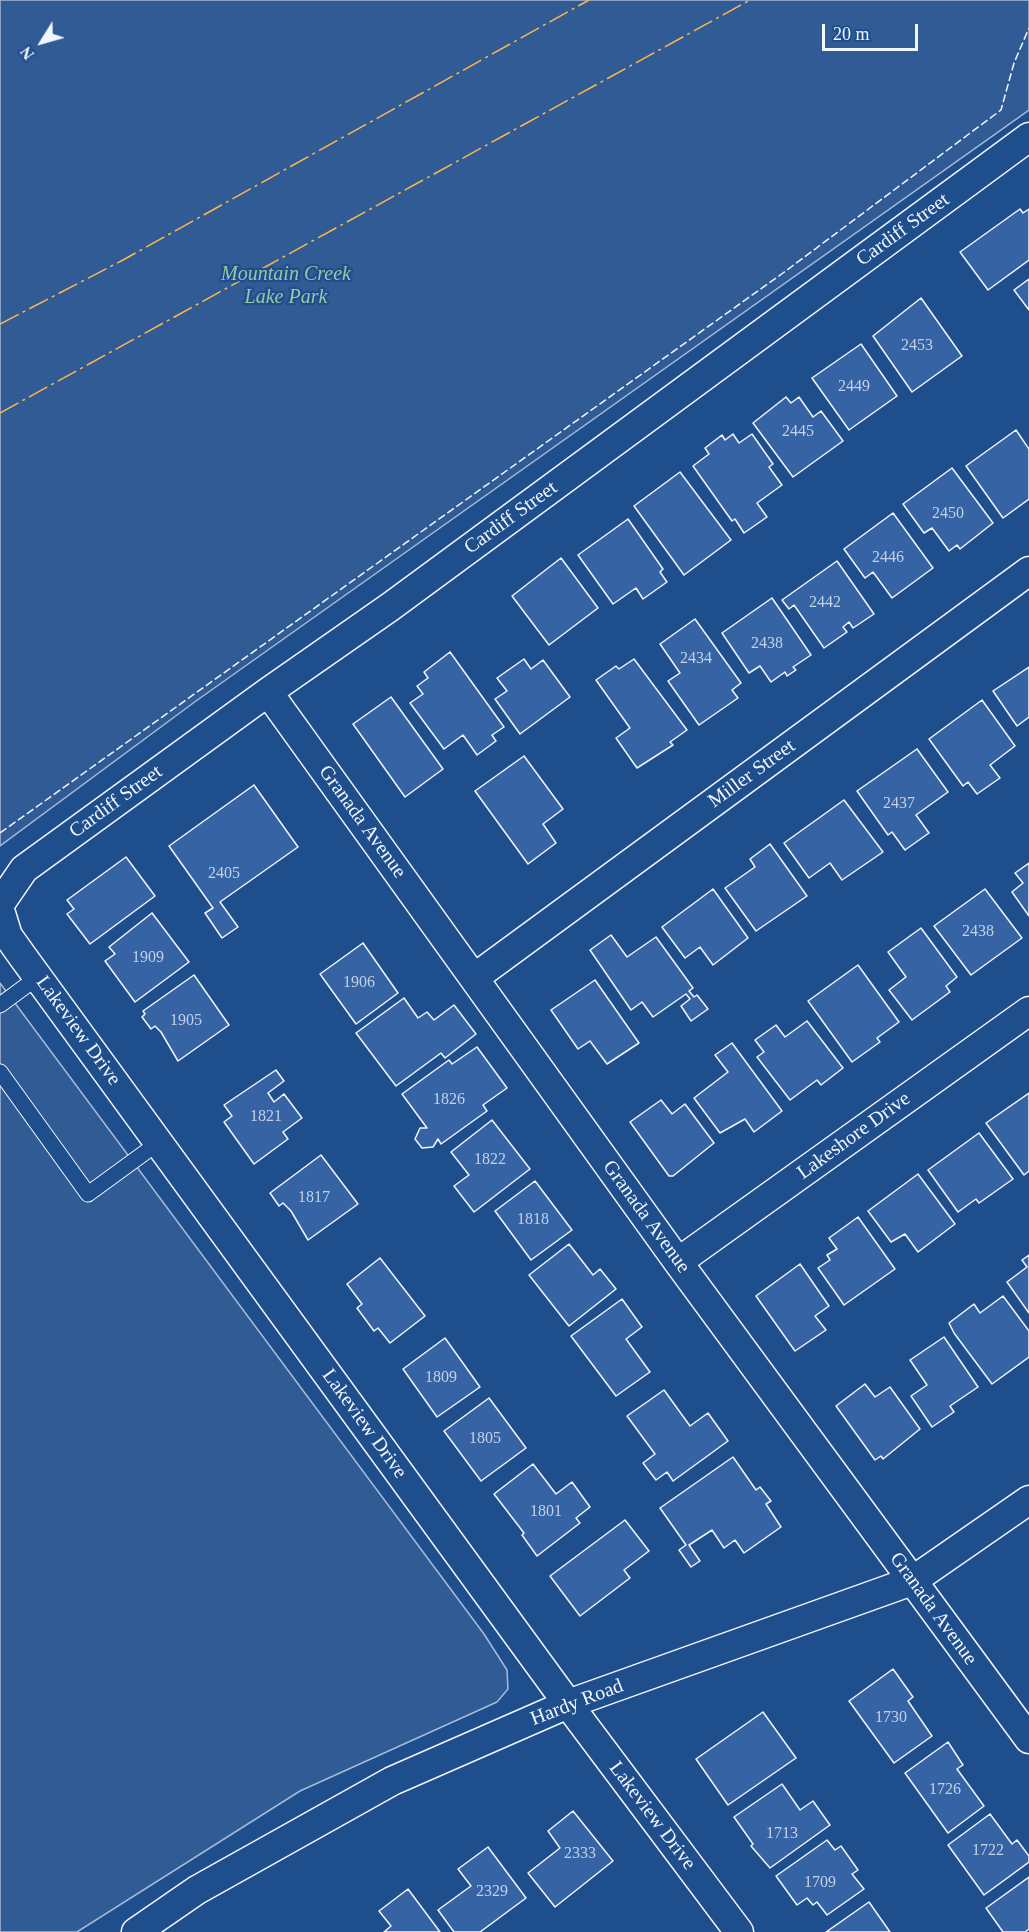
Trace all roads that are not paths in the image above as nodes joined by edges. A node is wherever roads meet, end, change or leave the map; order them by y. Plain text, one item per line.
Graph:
1 (1029, 137) edge
2 (1029, 571) edge
3 (268, 692) junction
4 (0, 904) edge
5 (0, 910) edge
6 (38, 977) junction
7 (474, 978) junction
8 (0, 1005) edge
9 (1029, 1011) edge
10 (0, 1072) edge
11 (158, 1143) junction
12 (678, 1262) junction
13 (1029, 1500) edge
14 (912, 1581) junction
15 (567, 1704) junction
16 (1029, 1739) edge
17 (136, 1932) edge
18 (739, 1932) edge

1 - 3 street, Cardiff Street
2 - 7 street, Miller Street
3 - 4 street, Cardiff Street
3 - 7 street, Granada Avenue
5 - 6 street, Lakeview Drive
6 - 8 lane
6 - 11 street, Lakeview Drive
7 - 12 street, Granada Avenue
9 - 12 street, Lakeshore Drive
10 - 11 lane
11 - 15 street, Lakeview Drive
12 - 14 street, Granada Avenue
13 - 14 street, Hardy Road
14 - 15 street, Hardy Road
14 - 16 street, Granada Avenue
15 - 17 street, Hardy Road
15 - 18 street, Lakeview Drive

